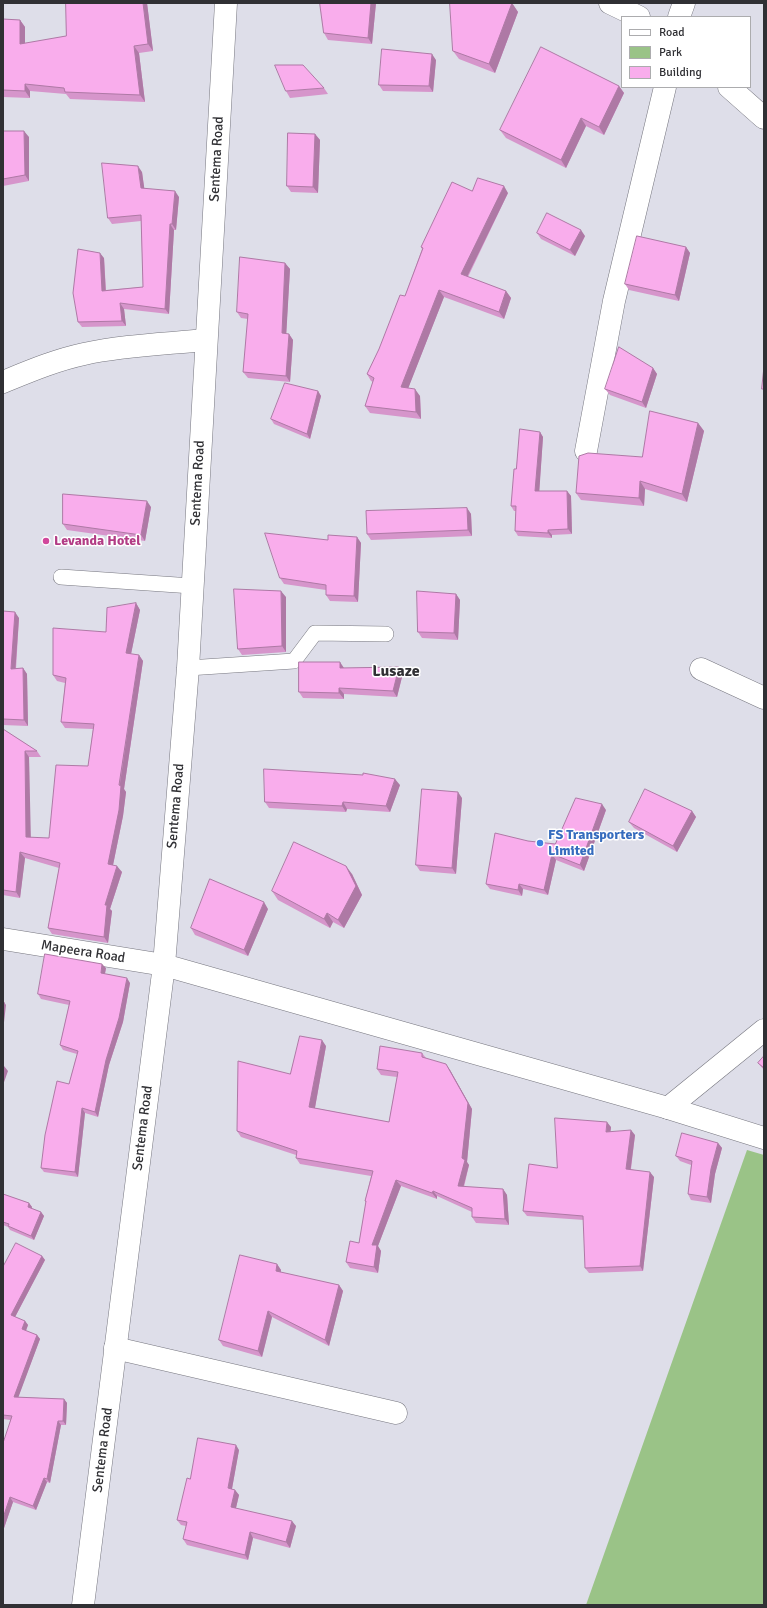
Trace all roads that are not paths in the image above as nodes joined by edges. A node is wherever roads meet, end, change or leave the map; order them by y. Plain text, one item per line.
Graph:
1 (226, 3) edge
2 (610, 3) edge
3 (684, 3) edge
4 (637, 16) edge
5 (679, 16) edge
6 (666, 88) edge
7 (730, 88) edge
8 (764, 118) edge
9 (206, 340) junction
10 (3, 382) edge
11 (586, 451) dead end
12 (61, 577) dead end
13 (192, 586) junction
14 (386, 634) dead end
15 (188, 668) junction
16 (701, 669) dead end
17 (764, 698) edge
18 (3, 939) edge
19 (164, 965) junction
20 (764, 1030) edge
21 (668, 1108) junction
22 (764, 1138) edge
23 (115, 1348) junction
24 (396, 1413) dead end
25 (83, 1605) edge

1 - 9 street, Sentema Road
2 - 4 street
3 - 5 street
6 - 11 street
7 - 8 street
9 - 10 street
9 - 13 street, Sentema Road
12 - 13 lane
13 - 15 street, Sentema Road
14 - 15 lane
15 - 19 street, Sentema Road
16 - 17 street
18 - 19 street, Mapeera Road
19 - 21 street, Mapeera Road
19 - 23 street, Sentema Road
20 - 21 street
21 - 22 street, Mapeera Road
23 - 24 street
23 - 25 street, Sentema Road

